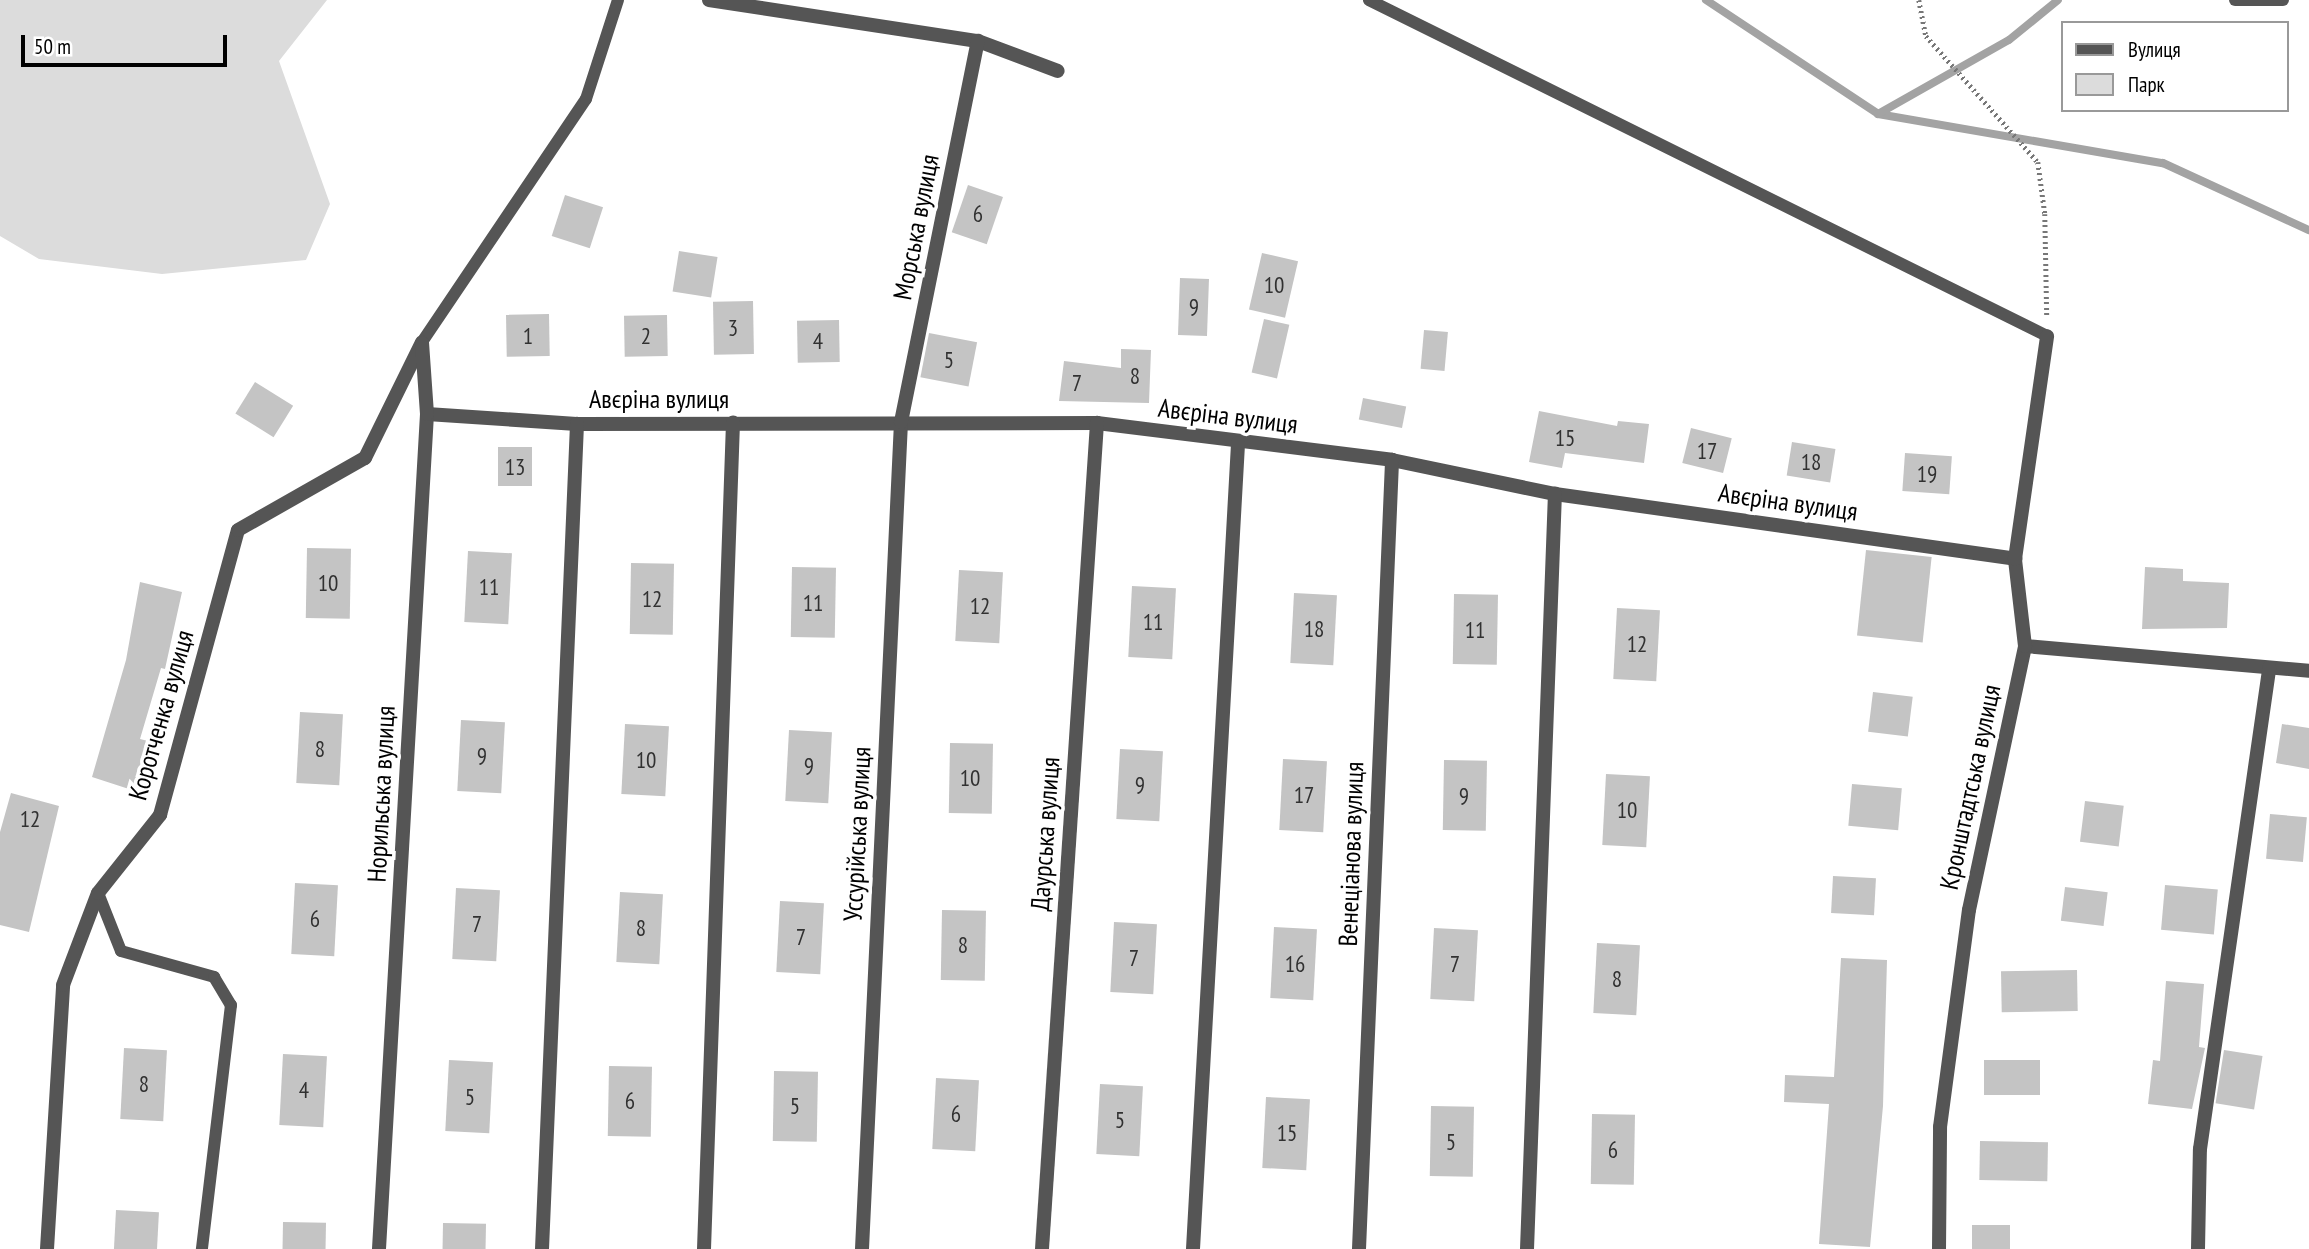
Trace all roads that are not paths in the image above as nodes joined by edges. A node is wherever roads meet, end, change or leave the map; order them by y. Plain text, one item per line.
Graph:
1 (618, 0) edge
2 (709, 0) edge
3 (1369, 0) edge
4 (2235, 0) edge
5 (2283, 0) edge
6 (978, 41) junction
7 (1058, 71) dead end
8 (2047, 336) joint
9 (422, 342) junction
10 (427, 414) junction
11 (901, 422) junction
12 (733, 423) junction
13 (1097, 423) junction
14 (577, 424) junction
15 (1238, 443) junction
16 (1392, 460) junction
17 (1555, 494) junction
18 (2014, 559) junction
19 (2025, 646) junction
20 (2269, 668) junction
21 (2309, 671) edge
22 (98, 893) junction
23 (47, 1249) edge
24 (202, 1249) edge
25 (379, 1249) edge
26 (542, 1249) edge
27 (705, 1249) edge
28 (862, 1249) edge
29 (1042, 1249) edge
30 (1193, 1249) edge
31 (1359, 1249) edge
32 (1527, 1249) edge
33 (1939, 1249) edge
34 (2198, 1249) edge

1 - 9 lane
2 - 6 street
3 - 8 lane
4 - 5 lane
6 - 7 street
6 - 11 street, Морська вулиця
8 - 18 street, Кронштадтська вулиця
9 - 10 street, Норильська вулиця
9 - 22 street, Коротченка вулиця
10 - 14 street, Авєріна вулиця
10 - 25 street, Норильська вулиця
11 - 12 street, Авєріна вулиця
11 - 13 street, Авєріна вулиця
11 - 28 street, Уссурійська вулиця
12 - 14 street, Авєріна вулиця
12 - 27 street
13 - 15 street, Авєріна вулиця
13 - 29 street, Даурська вулиця
14 - 26 street
15 - 16 street, Авєріна вулиця
15 - 30 street
16 - 17 street, Авєріна вулиця
16 - 31 street, Венеціанова вулиця
17 - 18 street, Авєріна вулиця
17 - 32 street
18 - 19 street, Кронштадтська вулиця
19 - 20 street
19 - 33 street, Кронштадтська вулиця
20 - 21 street
20 - 34 street
22 - 23 street, Коротченка вулиця
22 - 24 lane

